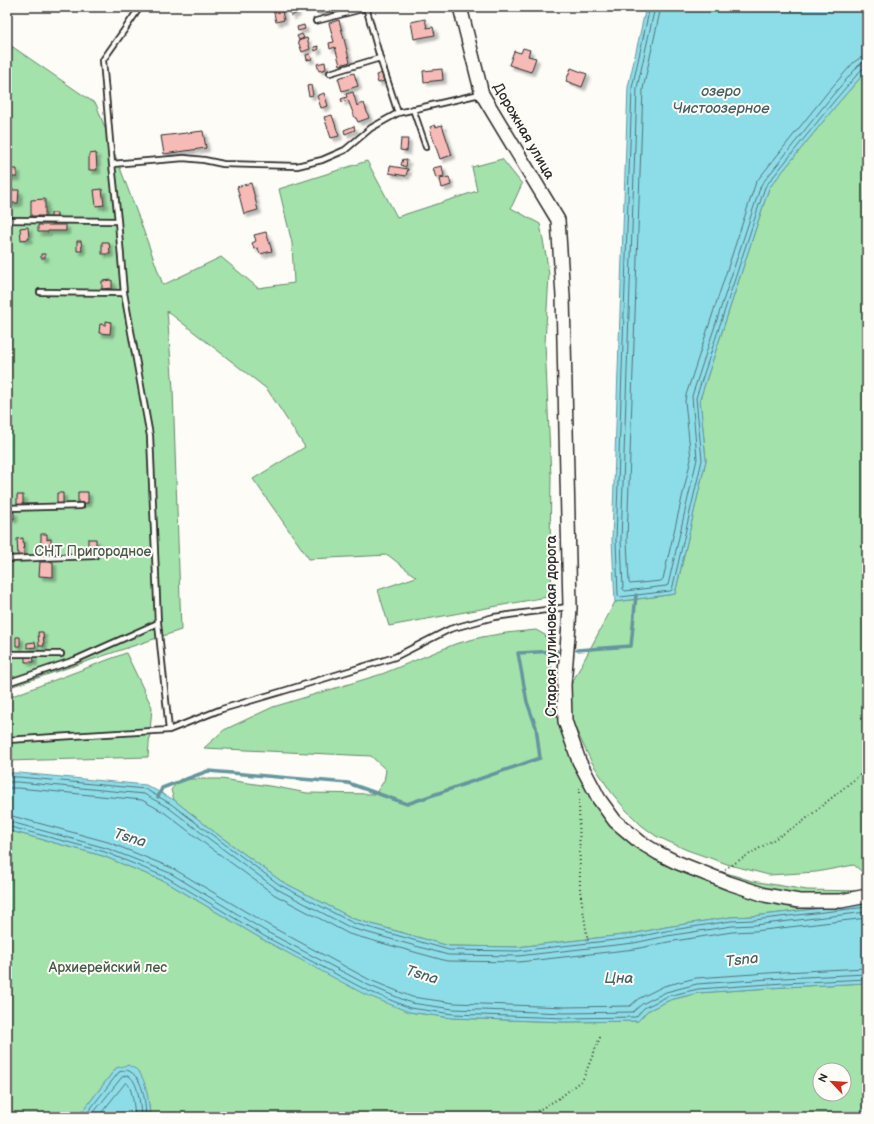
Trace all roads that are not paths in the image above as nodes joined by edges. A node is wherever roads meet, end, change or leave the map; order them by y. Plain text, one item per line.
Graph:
1 (140, 7) edge
2 (366, 7) edge
3 (460, 7) edge
4 (316, 21) dead end
5 (380, 58) junction
6 (330, 73) dead end
7 (482, 94) junction
8 (413, 109) junction
9 (398, 113) junction
10 (426, 147) dead end
11 (112, 164) junction
12 (7, 220) edge
13 (558, 220) joint
14 (118, 221) junction
15 (40, 292) dead end
16 (124, 293) junction
17 (81, 506) dead end
18 (7, 508) edge
19 (96, 556) dead end
20 (7, 559) edge
21 (570, 607) junction
22 (158, 623) junction
23 (7, 654) edge
24 (61, 654) dead end
25 (7, 683) edge
26 (169, 730) junction
27 (7, 740) edge
28 (867, 896) edge

1 - 11 lane
2 - 4 lane
2 - 5 lane
3 - 7 street, Дорожная улица
5 - 6 lane
5 - 9 lane
7 - 8 lane
7 - 13 street, Дорожная улица
8 - 9 lane
8 - 10 lane
9 - 11 lane
11 - 14 lane
12 - 14 lane
13 - 21 street, Старая тулиновская дорога
14 - 16 lane
15 - 16 lane
16 - 22 lane
17 - 18 lane
19 - 20 lane
21 - 26 lane
21 - 28 street, Старая тулиновская дорога
22 - 25 lane
22 - 26 lane
23 - 24 lane
26 - 27 lane

